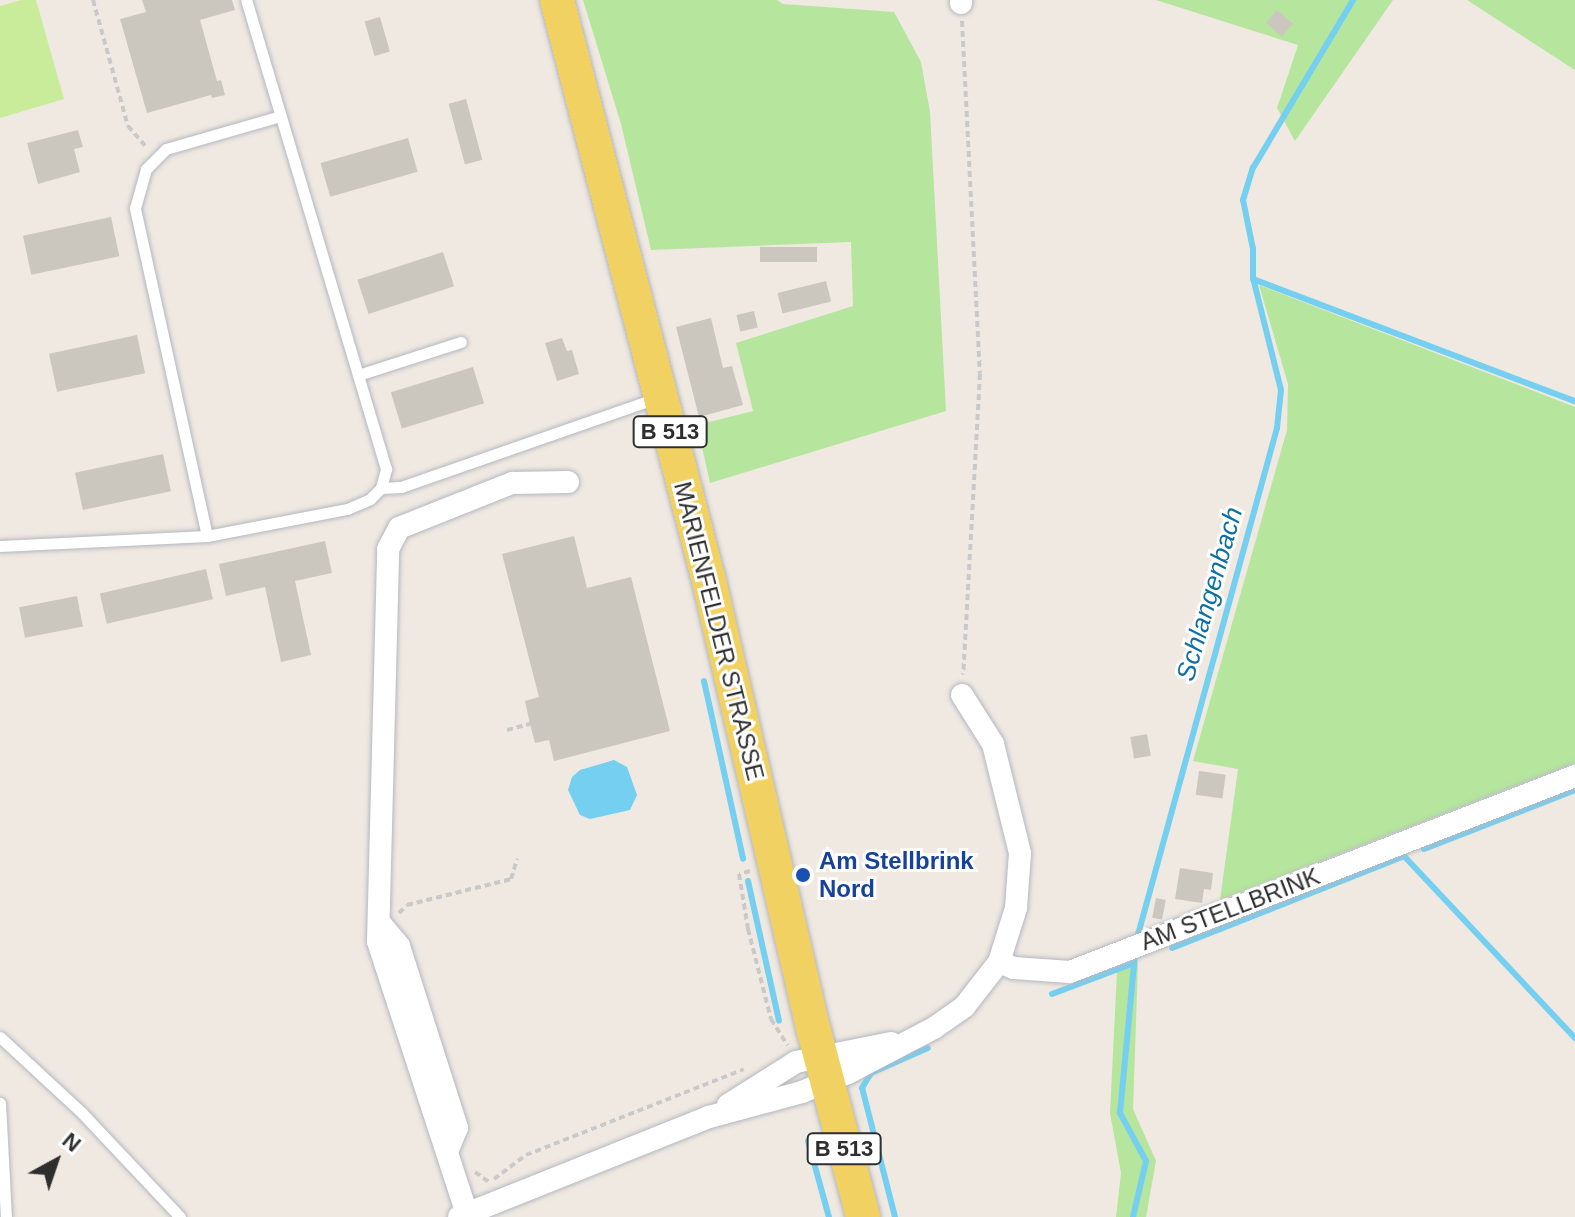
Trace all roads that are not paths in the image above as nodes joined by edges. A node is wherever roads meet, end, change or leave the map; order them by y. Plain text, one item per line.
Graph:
1 (246, 0) edge
2 (557, 0) edge
3 (280, 116) junction
4 (461, 342) dead end
5 (358, 375) junction
6 (661, 397) junction
7 (568, 482) dead end
8 (381, 488) junction
9 (207, 536) junction
10 (0, 546) edge
11 (962, 695) road end
12 (1575, 776) edge
13 (999, 962) junction
14 (0, 1037) edge
15 (807, 1055) junction
16 (0, 1103) edge
17 (463, 1211) edge
18 (6, 1217) edge
19 (180, 1217) edge
20 (863, 1217) edge

1 - 3 lane
2 - 6 main road, MARIENFELDER STRASSE / B 513
3 - 5 lane
3 - 9 lane
4 - 5 lane
5 - 8 lane
6 - 8 lane
6 - 15 main road, MARIENFELDER STRASSE / B 513
7 - 17 street
8 - 9 lane
9 - 10 lane
11 - 13 street
12 - 13 street, AM STELLBRINK
13 - 15 street
14 - 19 lane
15 - 17 street
15 - 20 main road, MARIENFELDER STRASSE / B 513
16 - 18 lane

